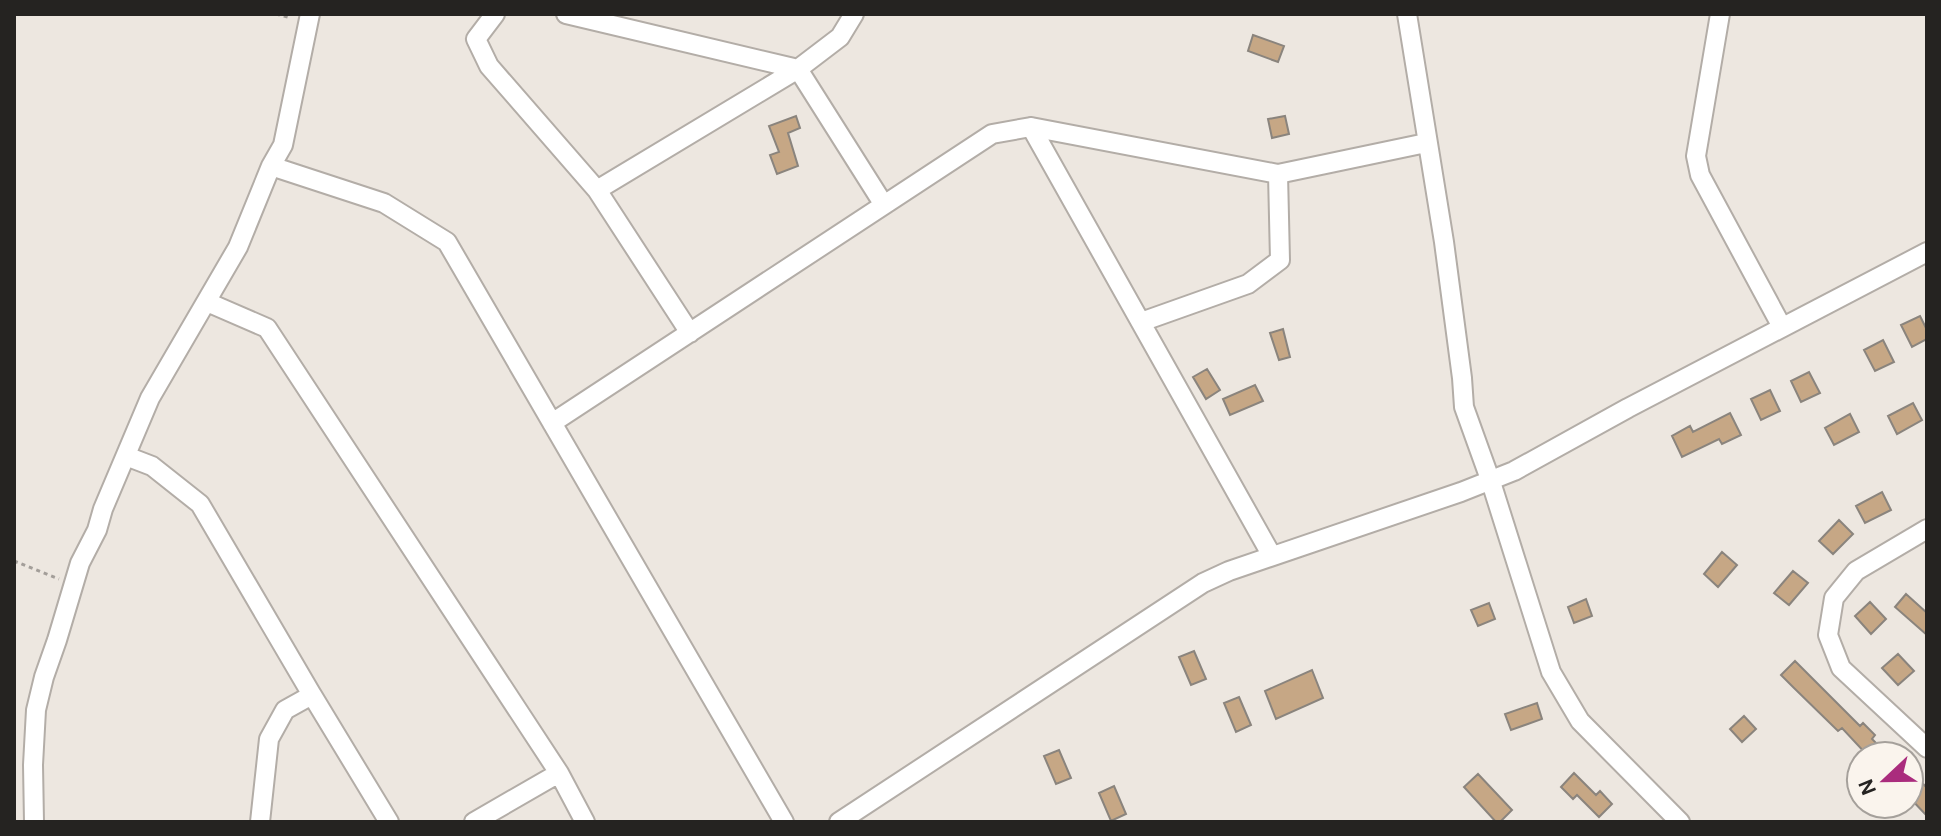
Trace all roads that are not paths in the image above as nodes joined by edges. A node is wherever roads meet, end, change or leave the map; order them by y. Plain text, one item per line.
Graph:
1 (310, 14) edge
2 (495, 14) edge
3 (566, 14) edge
4 (854, 14) edge
5 (1407, 14) edge
6 (1720, 14) edge
7 (798, 69) junction
8 (1031, 127) junction
9 (1426, 143) junction
10 (271, 166) junction
11 (1278, 174) junction
12 (597, 190) junction
13 (884, 205) junction
14 (1927, 252) edge
15 (207, 302) junction
16 (1141, 322) junction
17 (1782, 327) junction
18 (690, 333) junction
19 (552, 423) junction
20 (126, 456) junction
21 (1491, 482) junction
22 (1927, 529) edge
23 (1272, 556) junction
24 (312, 695) junction
25 (1927, 748) edge
26 (559, 773) junction
27 (34, 822) edge
28 (260, 822) edge
29 (389, 822) edge
30 (474, 822) edge
31 (585, 822) edge
32 (784, 822) edge
33 (839, 822) edge
34 (1680, 822) edge

1 - 10 street
2 - 12 street
3 - 7 street
4 - 7 street
5 - 9 street
6 - 17 street
7 - 12 street
7 - 13 street
8 - 11 street
8 - 13 street
8 - 16 street
9 - 11 street
9 - 21 street
10 - 15 street
10 - 19 street
11 - 16 street
12 - 18 street
13 - 18 street
14 - 17 street
15 - 20 street
15 - 26 street
16 - 23 street
17 - 21 street
18 - 19 street
19 - 32 street
20 - 24 street
20 - 27 street
21 - 23 street
21 - 34 street
22 - 25 street
23 - 33 street
24 - 28 street
24 - 29 street
26 - 30 street
26 - 31 street

